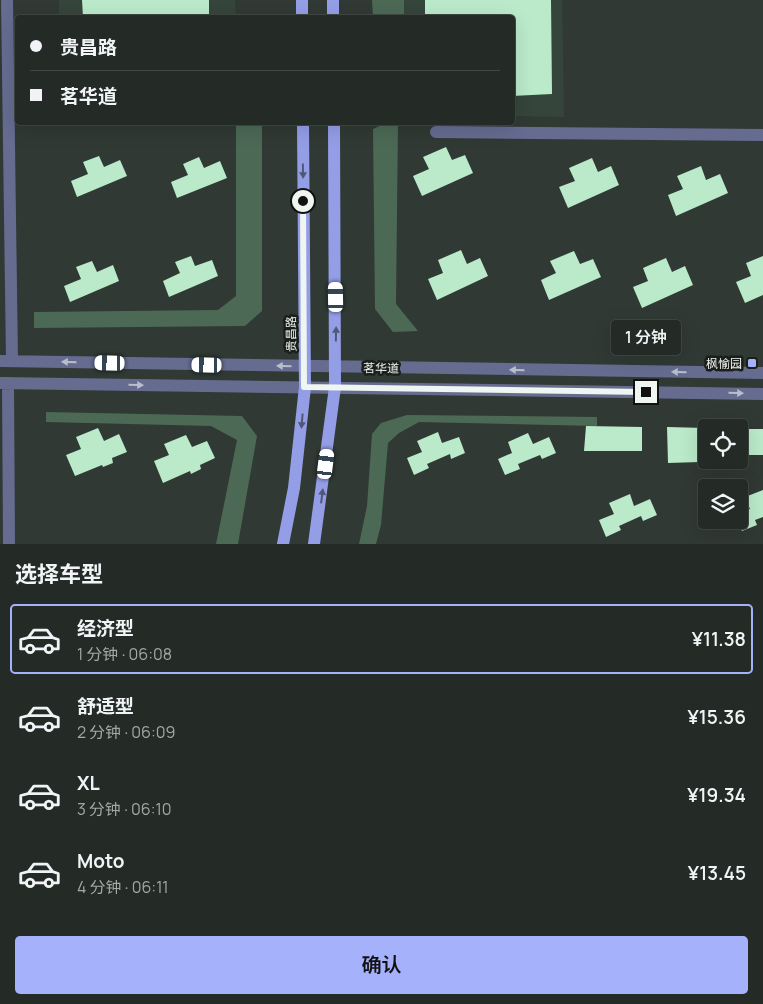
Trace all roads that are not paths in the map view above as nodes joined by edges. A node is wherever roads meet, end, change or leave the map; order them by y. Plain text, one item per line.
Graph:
1 (7, 0) edge
2 (302, 0) edge
3 (333, 0) edge
4 (302, 15) edge
5 (333, 15) edge
6 (303, 125) edge
7 (334, 125) edge
8 (436, 132) dead end
9 (763, 135) edge
10 (5, 222) edge
11 (6, 361) edge
12 (305, 367) junction
13 (336, 367) junction
14 (763, 373) edge
15 (4, 383) edge
16 (304, 387) junction
17 (335, 387) junction
18 (763, 394) edge
19 (10, 544) edge
20 (283, 544) edge
21 (314, 544) edge

1 - 10 street
2 - 4 main road
3 - 5 main road
6 -> 12 main road, 贵昌路
13 -> 7 main road
8 - 9 street
10 - 11 street
12 -> 11 street, 茗华道
12 - 13 street, 茗华道
12 - 16 main road, 贵昌路
14 -> 13 street, 茗华道
13 - 17 main road
15 -> 16 street, 茗华道
15 - 19 street
16 - 17 street, 茗华道
16 -> 20 main road, 贵昌路
17 -> 18 street, 茗华道
21 -> 17 main road

